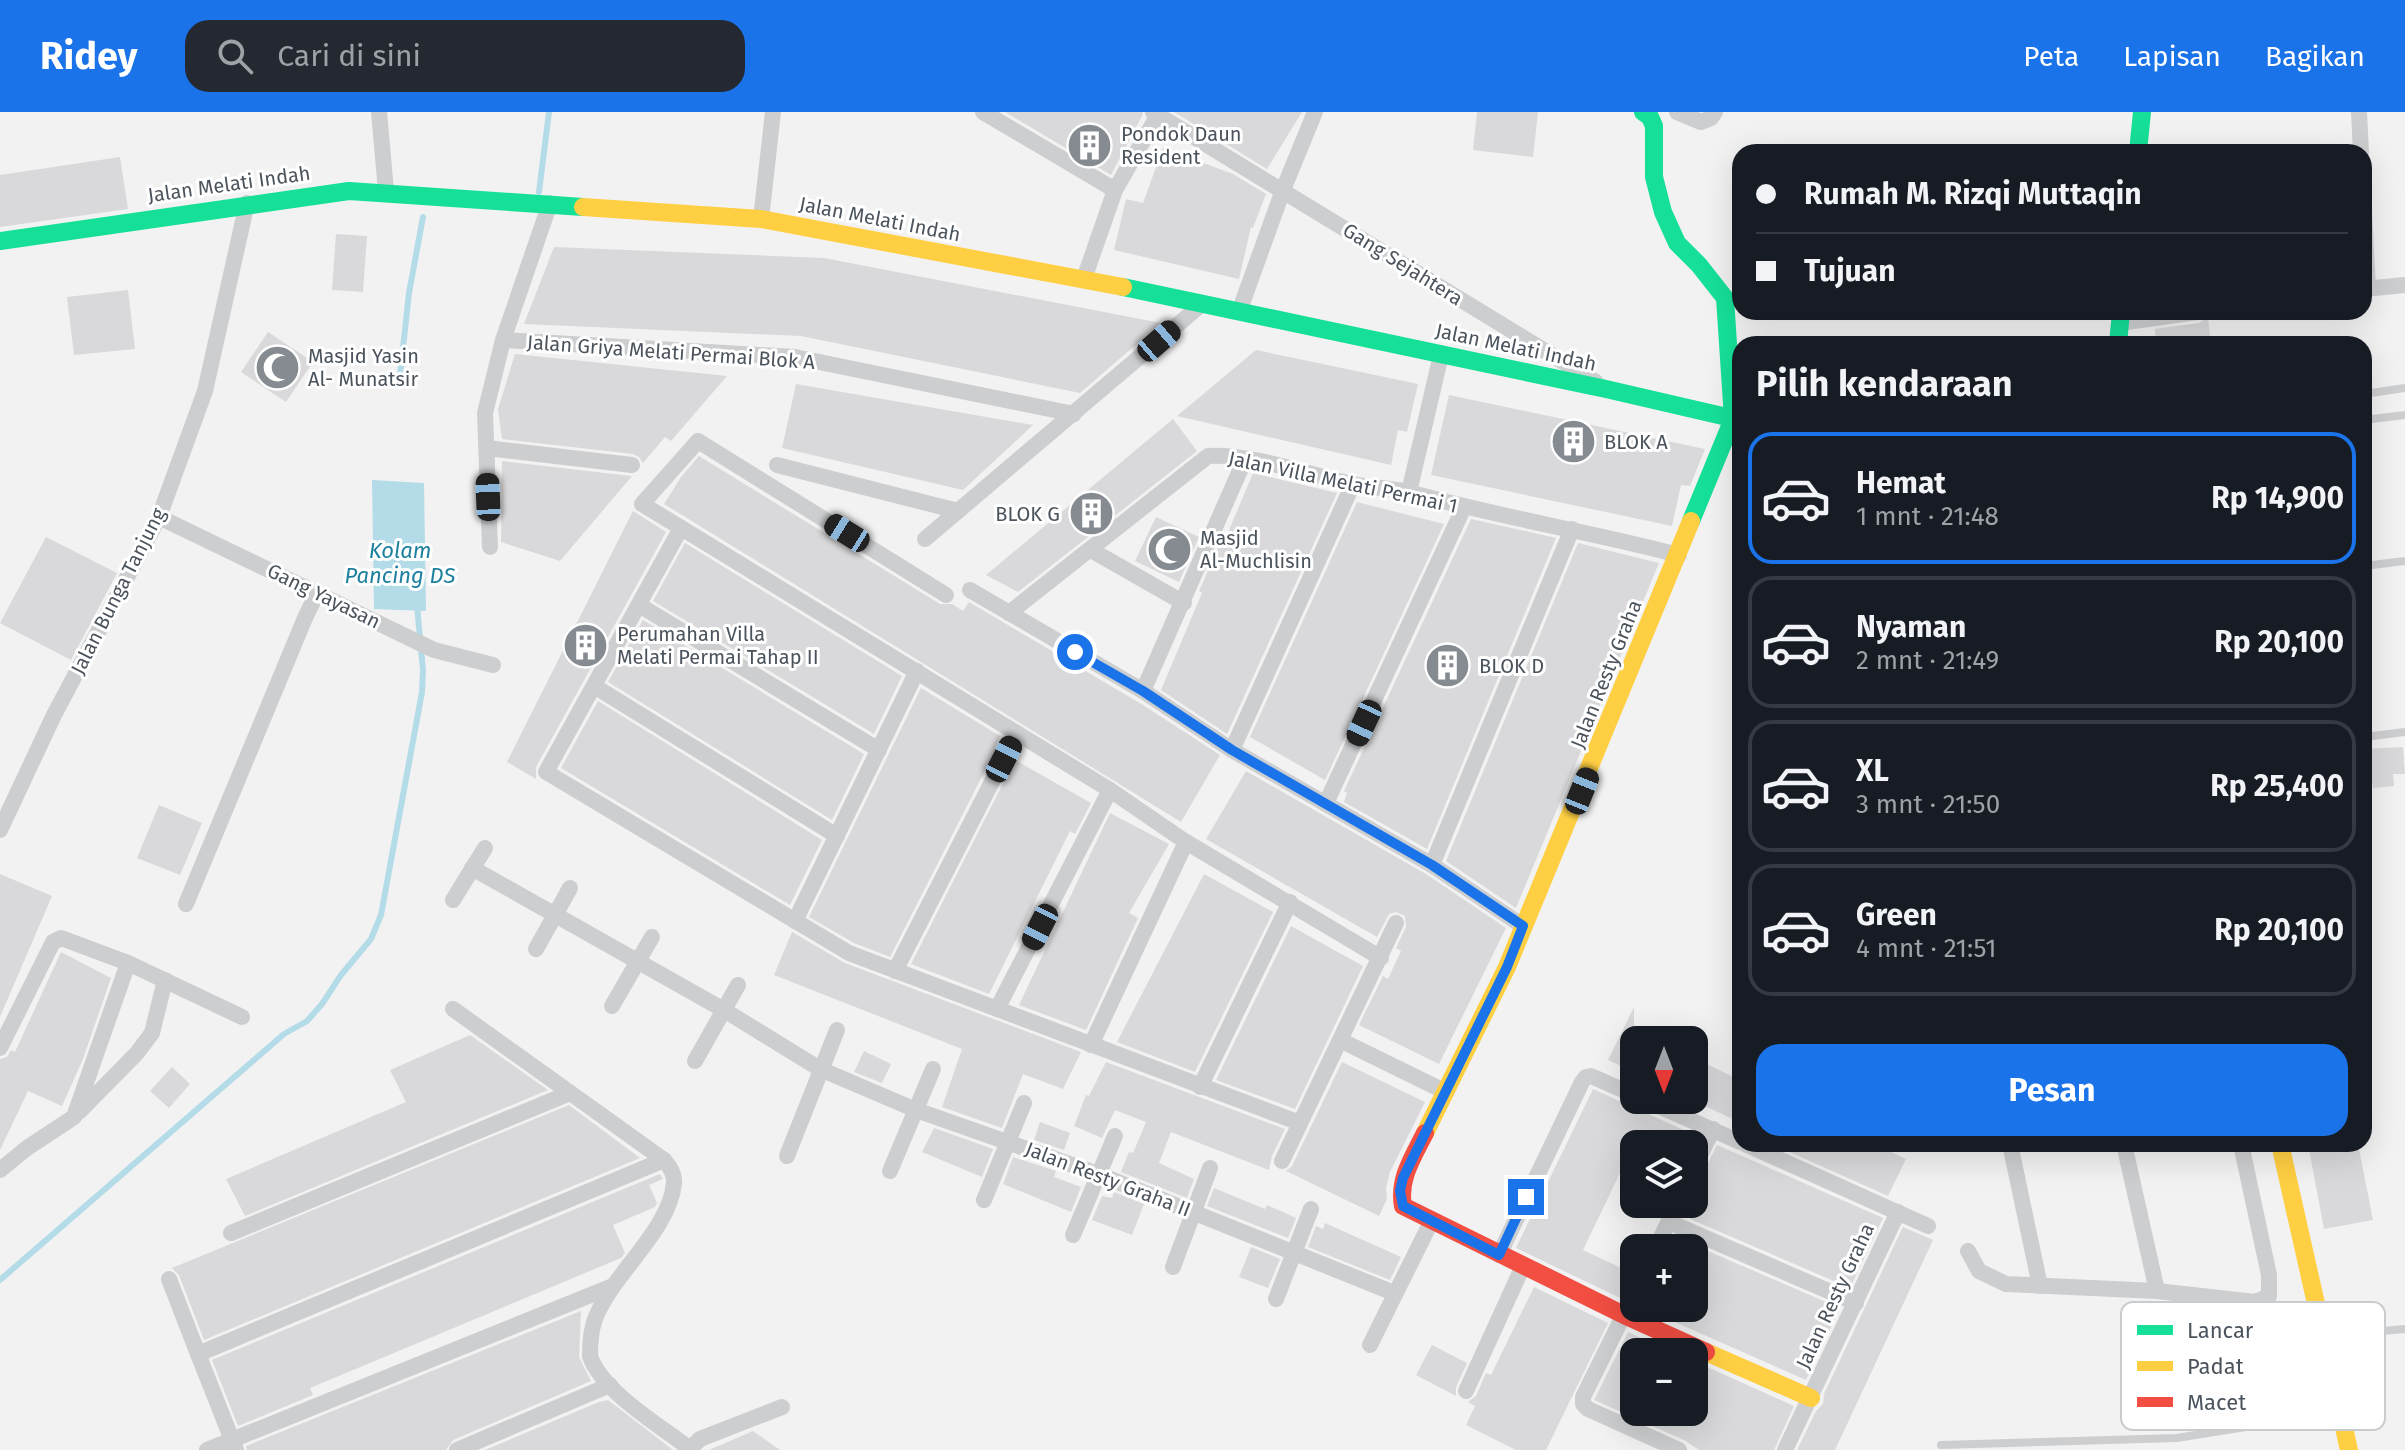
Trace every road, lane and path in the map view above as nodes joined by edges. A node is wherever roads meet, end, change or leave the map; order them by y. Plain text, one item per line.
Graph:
1 (379, 112) edge
2 (773, 112) edge
3 (983, 112) edge
4 (1315, 112) edge
5 (1643, 112) edge
6 (1677, 112) edge
7 (1715, 112) edge
8 (2142, 112) edge
9 (2359, 112) edge
10 (1156, 113) edge
11 (2139, 144) edge
12 (2361, 144) edge
13 (1115, 190) junction
14 (1283, 190) junction
15 (386, 191) junction
16 (247, 203) junction
17 (550, 203) junction
18 (761, 219) junction
19 (0, 241) edge
20 (1084, 279) junction
21 (2405, 285) edge
22 (2372, 288) edge
23 (1202, 304) junction
24 (1239, 312) junction
25 (503, 340) junction
26 (1441, 355) junction
27 (1732, 375) edge
28 (2405, 388) edge
29 (1606, 389) junction
30 (2372, 393) edge
31 (1074, 414) junction
32 (2405, 415) edge
33 (1732, 418) edge
34 (2372, 419) edge
35 (1732, 429) edge
36 (487, 448) junction
37 (1245, 459) junction
38 (632, 465) dead end
39 (777, 465) dead end
40 (1353, 484) junction
41 (1409, 492) junction
42 (1464, 507) junction
43 (958, 511) junction
44 (159, 517) junction
45 (681, 528) junction
46 (1572, 529) junction
47 (925, 539) dead end
48 (490, 547) dead end
49 (1091, 550) junction
50 (1679, 555) junction
51 (2405, 561) edge
52 (2372, 565) edge
53 (970, 590) dead end
54 (317, 593) junction
55 (946, 595) dead end
56 (1184, 603) junction
57 (639, 605) junction
58 (1009, 613) junction
59 (493, 665) dead end
60 (917, 671) junction
61 (594, 686) junction
62 (1143, 691) junction
63 (2405, 732) edge
64 (1017, 733) junction
65 (2372, 736) edge
66 (879, 750) junction
67 (1232, 750) junction
68 (1110, 790) junction
69 (7, 800) edge
70 (1326, 803) junction
71 (0, 830) edge
72 (837, 836) junction
73 (1186, 842) junction
74 (485, 848) dead end
75 (1432, 865) junction
76 (472, 868) junction
77 (570, 888) dead end
78 (453, 900) dead end
79 (1290, 902) junction
80 (186, 904) dead end
81 (555, 916) junction
82 (795, 921) junction
83 (1396, 923) dead end
84 (1523, 926) junction
85 (652, 937) dead end
86 (536, 949) dead end
87 (1381, 958) junction
88 (638, 962) junction
89 (128, 963) junction
90 (895, 971) junction
91 (165, 980) junction
92 (738, 985) dead end
93 (612, 1006) dead end
94 (453, 1009) dead end
95 (997, 1009) junction
96 (724, 1010) junction
97 (242, 1017) dead end
98 (837, 1030) dead end
99 (1340, 1040) junction
100 (1091, 1045) junction
101 (0, 1048) edge
102 (695, 1061) dead end
103 (820, 1069) junction
104 (933, 1069) dead end
105 (1200, 1087) junction
106 (1620, 1089) edge
107 (1446, 1092) junction
108 (570, 1093) junction
109 (1024, 1103) dead end
110 (916, 1110) junction
111 (1678, 1114) edge
112 (74, 1117) junction
113 (1300, 1123) junction
114 (1713, 1129) junction
115 (1115, 1136) dead end
116 (1732, 1138) edge
117 (1708, 1139) edge
118 (1008, 1140) junction
119 (1763, 1152) edge
120 (2012, 1152) edge
121 (2126, 1152) edge
122 (2245, 1152) edge
123 (2282, 1152) edge
124 (787, 1156) dead end
125 (664, 1160) junction
126 (1282, 1161) dead end
127 (1210, 1168) dead end
128 (0, 1170) edge
129 (890, 1171) dead end
130 (1098, 1174) junction
131 (984, 1200) dead end
132 (1311, 1209) dead end
133 (1192, 1212) junction
134 (1898, 1212) junction
135 (1671, 1218) edge
136 (1431, 1222) junction
137 (1669, 1222) junction
138 (1928, 1226) dead end
139 (231, 1233) dead end
140 (1663, 1234) edge
141 (1073, 1235) dead end
142 (1968, 1251) dead end
143 (1294, 1253) junction
144 (1499, 1255) junction
145 (1523, 1266) junction
146 (1173, 1267) dead end
147 (169, 1279) dead end
148 (613, 1286) junction
149 (2040, 1286) junction
150 (2157, 1291) junction
151 (1394, 1293) junction
152 (1276, 1299) dead end
153 (2255, 1302) edge
154 (2255, 1302) edge
155 (2315, 1302) edge
156 (1856, 1303) junction
157 (1620, 1313) edge
158 (1620, 1322) edge
159 (1640, 1322) edge
160 (2405, 1329) edge
161 (2385, 1331) edge
162 (1370, 1345) dead end
163 (198, 1354) junction
164 (610, 1385) junction
165 (1466, 1391) dead end
166 (1811, 1398) junction
167 (782, 1407) dead end
168 (2225, 1430) edge
169 (2344, 1430) edge
170 (234, 1445) edge
171 (1941, 1445) dead end
172 (690, 1449) edge
173 (207, 1450) edge
174 (457, 1450) edge
175 (1679, 1450) edge
176 (1785, 1450) edge
177 (2349, 1450) edge

1 - 15 street
2 - 18 street
3 - 13 street
4 - 14 street
5 - 27 main road
6 - 7 street
8 - 11 main road
9 - 12 street
10 - 13 street
10 - 14 street, Gang Sejahtera
13 - 20 street
14 - 24 street
14 - 29 street, Gang Sejahtera
15 - 16 main road, Jalan Melati Indah
15 - 17 main road, Jalan Melati Indah
16 - 19 main road, Jalan Melati Indah
16 - 44 street, Jalan Bunga Tanjung
17 - 18 main road, Jalan Melati Indah
17 - 25 street
18 - 20 main road, Jalan Melati Indah
20 - 23 main road, Jalan Melati Indah
21 - 22 street
23 - 24 main road, Jalan Melati Indah
23 - 31 street
24 - 26 main road, Jalan Melati Indah
25 - 31 street, Jalan Griya Melati Permai Blok A
25 - 36 street
26 - 29 main road, Jalan Melati Indah
26 - 41 street
28 - 30 lane
29 - 33 main road, Jalan Melati Indah
31 - 43 street
32 - 34 lane
35 - 50 main road, Jalan Resty Graha
36 - 38 street
36 - 48 street
37 - 40 street, Jalan Villa Melati Permai 1
37 - 49 street, Jalan Villa Melati Permai 1
37 - 56 street
39 - 43 street
40 - 41 street, Jalan Villa Melati Permai 1
40 - 67 street
41 - 42 street, Jalan Villa Melati Permai 1
42 - 46 street, Jalan Villa Melati Permai 1
42 - 70 street
43 - 47 street
44 - 54 street, Gang Yayasan
44 - 69 street, Jalan Bunga Tanjung
45 - 55 street
45 - 57 street
45 - 60 street
46 - 50 street, Jalan Villa Melati Permai 1
46 - 75 street
49 - 56 street
49 - 58 street, Jalan Villa Melati Permai 1
50 - 84 main road, Jalan Resty Graha
51 - 52 lane
53 - 58 street
54 - 59 street, Gang Yayasan
54 - 80 street
56 - 62 street
57 - 61 street
57 - 66 street
58 - 62 street
60 - 64 street
60 - 66 street
61 - 72 street
61 - 82 street
62 - 67 street
63 - 65 lane
64 - 68 street
64 - 90 street
66 - 72 street
67 - 70 street
68 - 73 street
68 - 95 street
69 - 71 street, Jalan Bunga Tanjung
70 - 75 street
72 - 82 street
73 - 79 street
73 - 100 street
74 - 76 street
75 - 84 street
76 - 78 street
76 - 81 street, Jalan Resty Graha II
77 - 81 street
79 - 87 street
79 - 105 street
81 - 86 street
81 - 88 street, Jalan Resty Graha II
82 - 90 street
83 - 87 street
84 - 107 main road, Jalan Resty Graha
85 - 88 street
87 - 99 street
88 - 93 street
88 - 96 street, Jalan Resty Graha II
89 - 91 street
89 - 101 street
89 - 112 street
90 - 95 street
91 - 97 street
91 - 112 street
92 - 96 street
94 - 108 street
95 - 100 street
96 - 102 street
96 - 103 street, Jalan Resty Graha II
98 - 103 street
99 - 107 street
99 - 113 street
100 - 105 street
103 - 110 street, Jalan Resty Graha II
103 - 124 street
104 - 110 street
105 - 113 street
106 - 144 street
107 - 136 main road, Jalan Resty Graha
108 - 125 street
108 - 139 street
109 - 118 street
110 - 118 street, Jalan Resty Graha II
110 - 129 street
111 - 114 street
112 - 128 street
113 - 126 street
114 - 116 street
114 - 117 street
115 - 130 street
118 - 130 street, Jalan Resty Graha II
118 - 131 street
119 - 134 street
120 - 149 street
121 - 150 street
122 - 154 street
123 - 155 main road
125 - 148 street
125 - 163 street
127 - 133 street
130 - 133 street, Jalan Resty Graha II
130 - 141 street
132 - 143 street
133 - 143 street, Jalan Resty Graha II
133 - 146 street
134 - 138 street
134 - 156 street, Jalan Resty Graha
135 - 137 street
136 - 144 main road, Jalan Resty Graha
136 - 151 street
137 - 140 street
137 - 156 street
142 - 149 street
143 - 151 street, Jalan Resty Graha II
143 - 152 street
144 - 145 main road, Jalan Resty Graha
145 - 157 main road, Jalan Resty Graha
145 - 165 street
147 - 163 street
148 - 164 street
148 - 170 street
149 - 150 street
150 - 153 street
151 - 162 street
156 - 166 street, Jalan Resty Graha
158 - 175 street
159 - 166 main road, Jalan Resty Graha
160 - 161 lane
163 - 170 street
164 - 172 street
164 - 174 street
166 - 176 street, Jalan Resty Graha
167 - 172 street
168 - 171 lane
169 - 177 main road
170 - 173 street

